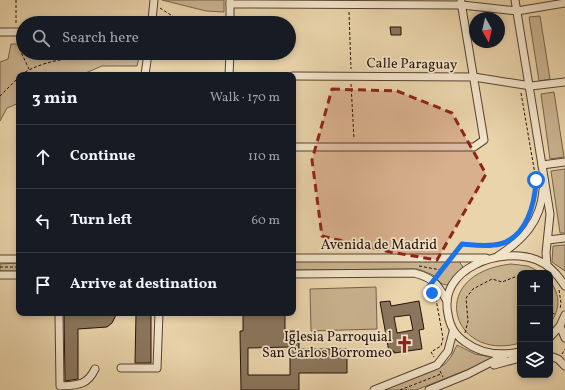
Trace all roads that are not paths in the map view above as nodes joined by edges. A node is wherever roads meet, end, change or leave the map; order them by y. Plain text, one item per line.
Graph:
1 (515, 0) edge
2 (230, 2) edge
3 (461, 2) edge
4 (565, 3) edge
5 (154, 4) edge
6 (517, 11) junction
7 (154, 16) edge
8 (230, 16) edge
9 (0, 32) edge
10 (16, 32) edge
11 (147, 60) edge
12 (230, 60) edge
13 (145, 72) edge
14 (229, 72) edge
15 (296, 76) edge
16 (474, 77) junction
17 (565, 82) edge
18 (531, 86) junction
19 (296, 147) edge
20 (565, 162) edge
21 (542, 165) junction
22 (544, 180) junction
23 (565, 238) edge
24 (548, 240) junction
25 (494, 257) junction
26 (296, 258) edge
27 (0, 259) edge
28 (16, 259) edge
29 (547, 265) junction
30 (296, 274) edge
31 (0, 275) edge
32 (16, 275) edge
33 (565, 286) edge
34 (447, 301) junction
35 (59, 316) edge
36 (159, 316) edge
37 (561, 316) edge
38 (560, 326) junction
39 (454, 332) junction
40 (553, 334) edge
41 (565, 338) edge
42 (517, 352) edge
43 (508, 354) junction
44 (553, 358) edge
45 (517, 359) edge
46 (565, 366) edge
47 (121, 368) dead end
48 (95, 369) dead end
49 (468, 374) junction
50 (374, 390) edge
51 (429, 390) edge

1 - 6 street
2 - 3 street
2 - 8 street
3 - 6 street
3 - 16 street
4 - 6 street
5 - 7 street
6 - 18 street
9 - 10 street
11 - 13 street
12 - 14 street
15 - 16 street, Calle Paraguay
16 - 18 street, Calle Paraguay
16 - 19 street
17 - 18 street, Calle Paraguay
18 - 21 street
20 - 21 street
21 - 22 street
22 - 24 street
22 - 25 street
23 - 24 street
24 - 29 street
25 - 26 street, Avenida de Madrid
25 - 29 street
25 - 34 street
27 - 28 street
29 - 33 street
30 - 34 street, Avenida de Madrid
31 - 32 street
34 - 39 street
35 - 48 street
36 - 47 street
37 - 38 street
38 - 40 street
38 - 41 street
39 - 43 street
39 - 50 street
42 - 43 street
43 - 49 street
44 - 46 street
45 - 49 street
49 - 51 street

